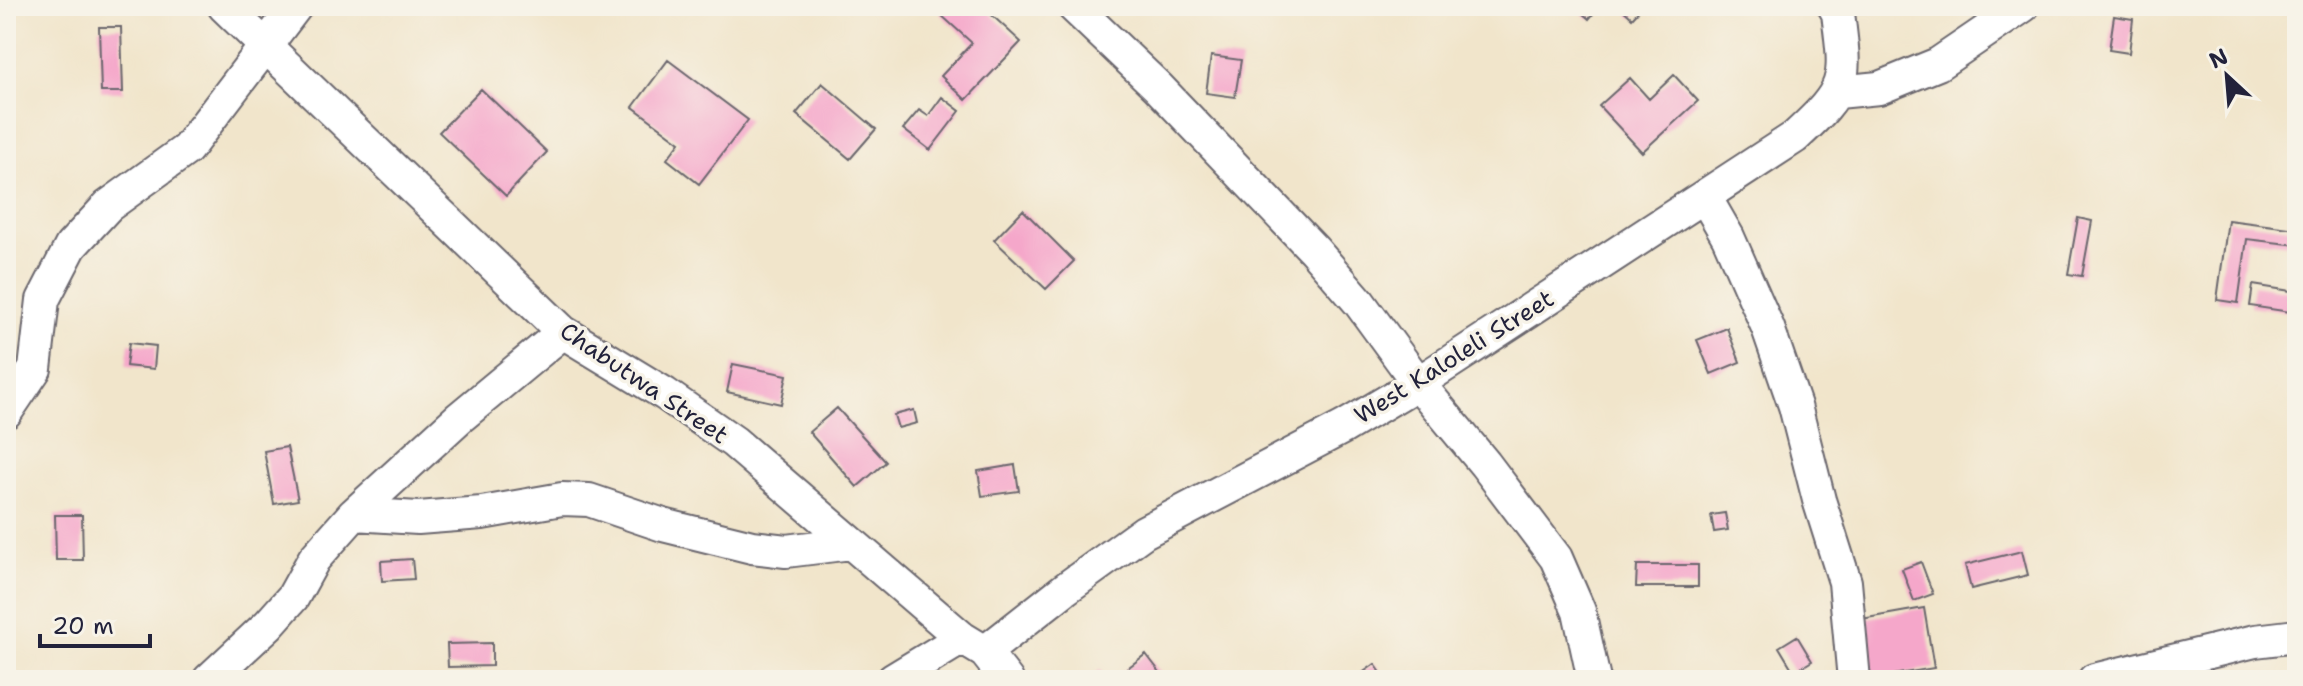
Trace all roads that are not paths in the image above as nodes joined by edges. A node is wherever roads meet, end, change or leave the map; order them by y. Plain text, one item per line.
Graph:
1 (224, 6) edge
2 (296, 6) edge
3 (1073, 6) edge
4 (1834, 6) edge
5 (2023, 6) edge
6 (265, 44) junction
7 (1838, 92) junction
8 (1705, 197) junction
9 (563, 332) junction
10 (1418, 383) junction
11 (6, 412) edge
12 (354, 514) junction
13 (851, 543) junction
14 (2297, 636) edge
15 (974, 645) junction
16 (209, 680) edge
17 (893, 680) edge
18 (1007, 680) edge
19 (1594, 680) edge
20 (1854, 680) edge
21 (2094, 680) edge

1 - 6 street, Chabutwa Street
2 - 6 street
3 - 10 street
4 - 7 street
5 - 7 street
6 - 9 street, Chabutwa Street
6 - 11 street
7 - 8 street, West Kaloleli Street
8 - 10 street, West Kaloleli Street
8 - 20 street
9 - 12 street
9 - 13 street, Chabutwa Street
10 - 15 street, West Kaloleli Street
10 - 19 street
12 - 13 street
12 - 16 street
13 - 15 street, Chabutwa Street
14 - 21 street
15 - 17 street, West Kaloleli Street
15 - 18 street, Chabutwa Street

